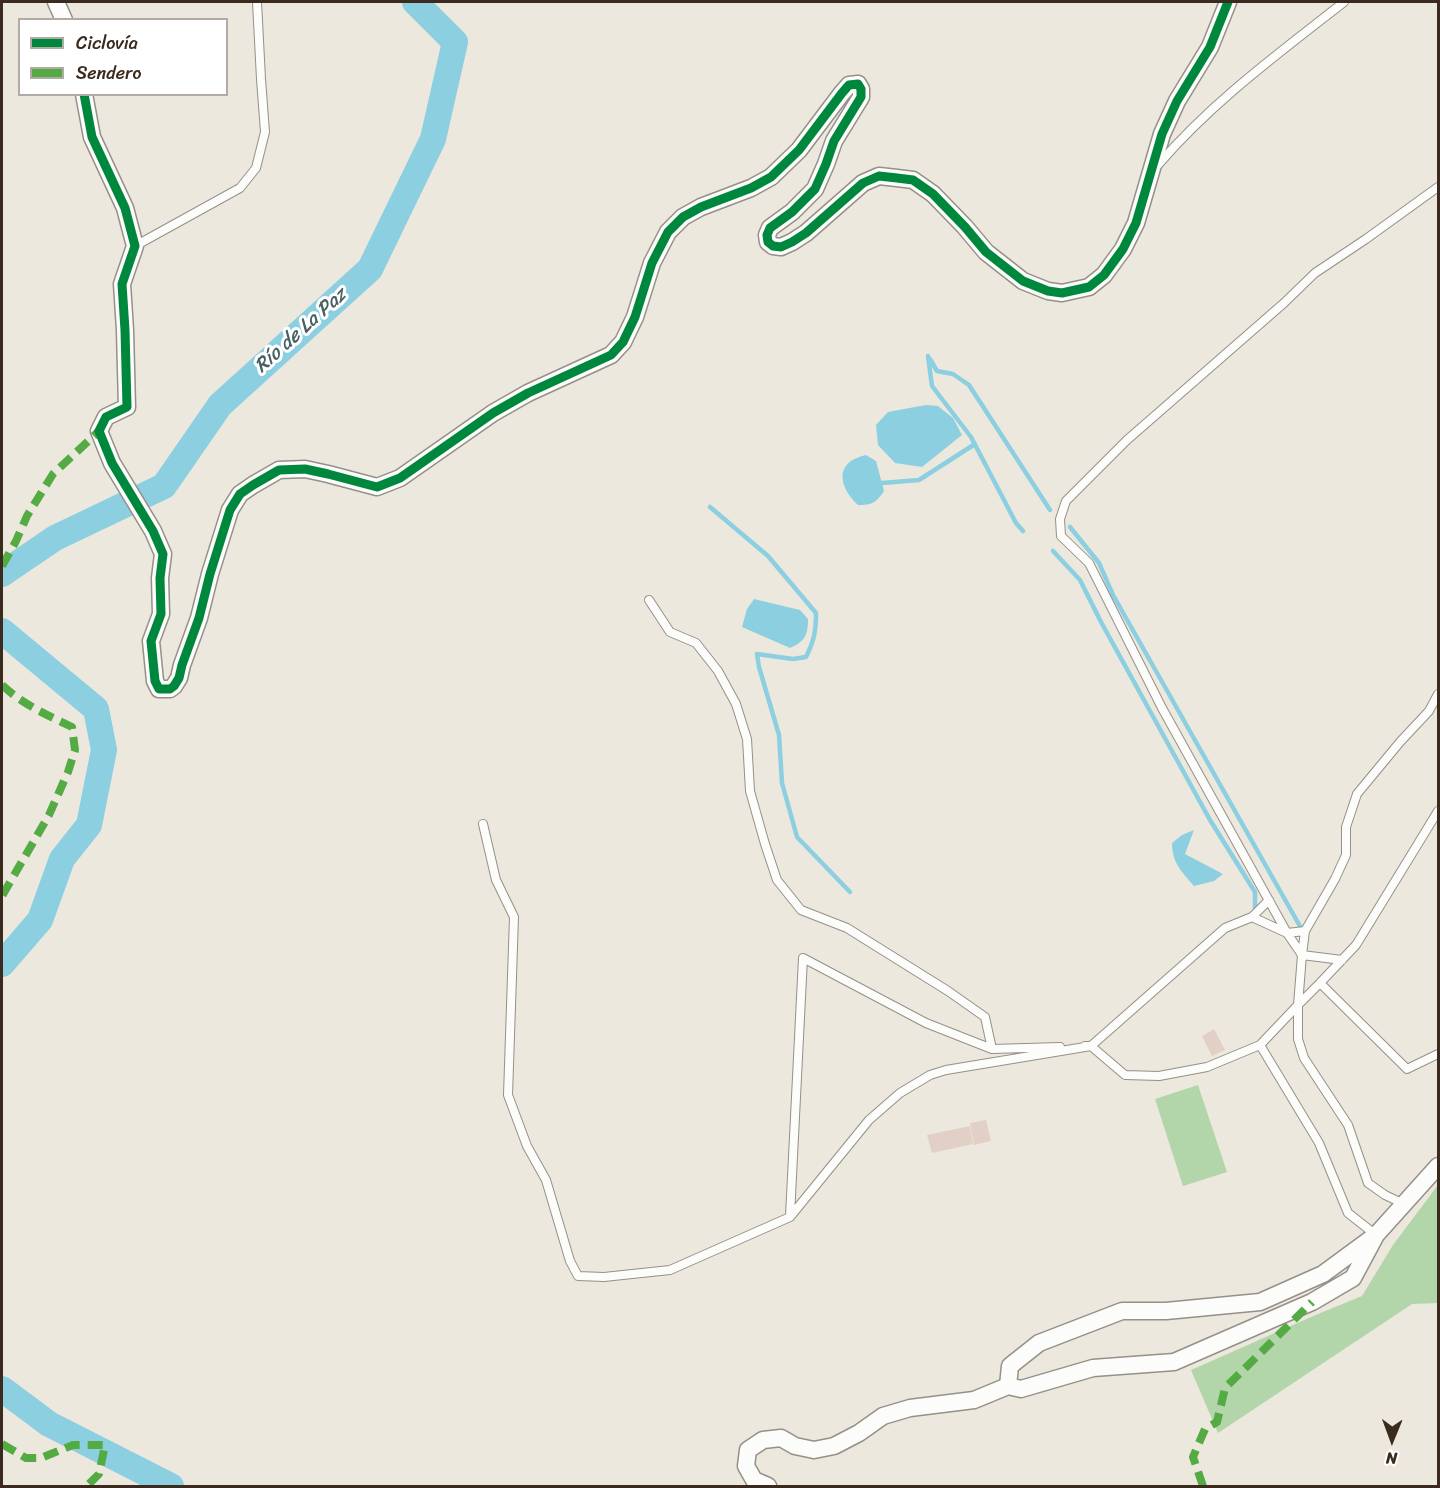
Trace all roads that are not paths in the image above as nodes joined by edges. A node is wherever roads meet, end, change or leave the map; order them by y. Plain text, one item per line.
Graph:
1 (57, 2) edge
2 (257, 2) edge
3 (1228, 2) edge
4 (1344, 2) edge
5 (63, 18) edge
6 (84, 96) edge
7 (1149, 175) junction
8 (1438, 187) edge
9 (135, 246) junction
10 (649, 600) dead end
11 (1438, 694) edge
12 (1438, 811) edge
13 (483, 824) dead end
14 (1269, 900) junction
15 (1252, 917) junction
16 (1305, 931) junction
17 (1287, 933) junction
18 (1302, 955) junction
19 (1342, 960) junction
20 (1320, 983) junction
21 (1298, 1005) junction
22 (1260, 1045) junction
23 (1090, 1046) junction
24 (992, 1049) junction
25 (1438, 1053) edge
26 (1438, 1166) edge
27 (1404, 1204) junction
28 (790, 1217) junction
29 (1376, 1235) junction
30 (1008, 1386) junction
31 (768, 1486) edge

1 - 5 street
2 - 9 lane
3 - 7 street
4 - 7 lane
6 - 9 street
7 - 9 street
8 - 14 lane
10 - 24 lane
11 - 16 lane
12 - 19 lane
13 - 28 lane
14 - 15 lane
14 - 17 lane
15 - 17 lane
15 - 23 lane
16 - 17 lane
16 - 18 lane
17 - 18 lane
18 - 19 lane
18 - 21 lane
19 - 20 lane
20 - 21 lane
20 - 25 lane
21 - 22 lane
21 - 27 lane
22 - 23 lane
22 - 29 lane
23 - 24 lane
23 - 28 lane
24 - 28 lane
26 - 27 street
27 - 29 street
29 - 30 street
29 - 30 street
30 - 31 street

